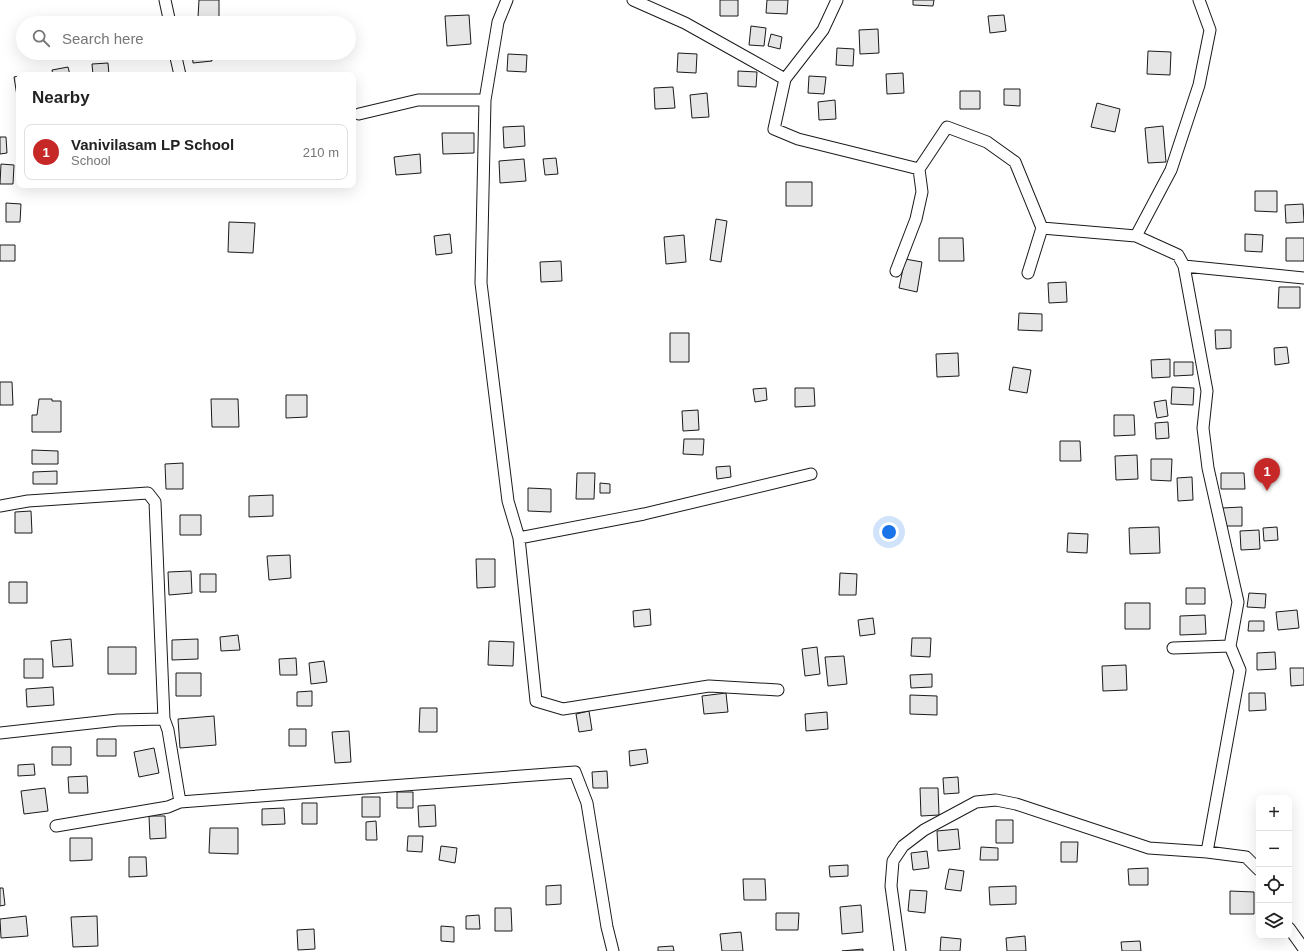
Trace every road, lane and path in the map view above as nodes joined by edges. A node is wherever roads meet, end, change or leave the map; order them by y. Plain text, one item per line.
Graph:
1 (165, 0) edge
2 (507, 0) edge
3 (633, 0) edge
4 (837, 0) edge
5 (1199, 0) edge
6 (168, 16) edge
7 (177, 60) edge
8 (179, 72) edge
9 (785, 79) junction
10 (485, 100) junction
11 (359, 114) dead end
12 (919, 169) junction
13 (1042, 228) junction
14 (1136, 236) junction
15 (1184, 266) junction
16 (896, 272) dead end
17 (1028, 273) dead end
18 (1304, 278) edge
19 (810, 474) dead end
20 (0, 506) edge
21 (519, 538) junction
22 (1230, 646) junction
23 (1173, 648) dead end
24 (778, 690) dead end
25 (164, 719) junction
26 (0, 732) edge
27 (180, 802) junction
28 (56, 826) dead end
29 (1207, 852) junction
30 (1256, 867) edge
31 (1292, 932) edge
32 (1304, 949) edge
33 (613, 951) edge
34 (900, 951) edge

1 - 6 street
2 - 10 street
3 - 9 street
4 - 9 street
5 - 14 street
7 - 8 street
9 - 12 street
10 - 11 street
10 - 21 street
12 - 13 street
12 - 16 street
13 - 14 street
13 - 17 street
14 - 15 street
15 - 18 street
15 - 22 street
19 - 21 street
20 - 25 street
21 - 24 street
22 - 23 street
22 - 29 street
25 - 26 street
25 - 27 street
27 - 28 street
27 - 33 street
29 - 30 street
29 - 34 street
31 - 32 street

